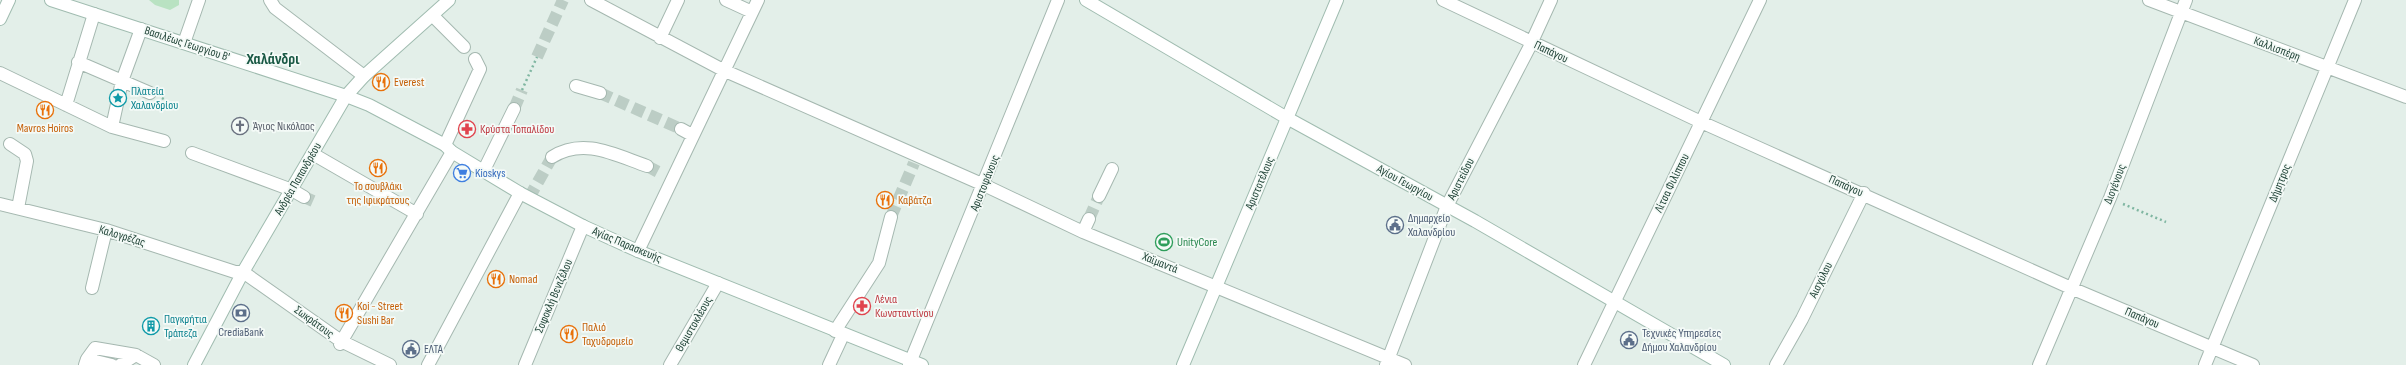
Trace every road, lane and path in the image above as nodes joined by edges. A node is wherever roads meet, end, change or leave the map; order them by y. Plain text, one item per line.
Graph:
1 (9, 0) edge
2 (51, 0) edge
3 (199, 0) edge
4 (270, 0) edge
5 (449, 0) edge
6 (591, 0) edge
7 (678, 0) edge
8 (726, 0) edge
9 (758, 0) edge
10 (1058, 0) edge
11 (1086, 0) edge
12 (1337, 0) edge
13 (1443, 0) edge
14 (1551, 0) edge
15 (1760, 0) edge
16 (2149, 0) edge
17 (2186, 0) edge
18 (2355, 0) edge
19 (752, 12) junction
20 (2181, 12) junction
21 (94, 14) junction
22 (433, 16) junction
23 (0, 19) edge
24 (141, 29) junction
25 (660, 38) junction
26 (1531, 43) junction
27 (184, 44) junction
28 (464, 47) dead end
29 (537, 57) tunnel mouth
30 (475, 59) dead end
31 (78, 62) junction
32 (2327, 68) junction
33 (722, 70) junction
34 (0, 73) edge
35 (364, 76) junction
36 (122, 81) junction
37 (576, 86) dead end
38 (522, 90) tunnel mouth
39 (150, 93) dead end
40 (600, 93) tunnel mouth
41 (346, 96) junction
42 (2406, 97) edge
43 (66, 105) junction
44 (514, 109) tunnel mouth
45 (1287, 118) junction
46 (1701, 122) junction
47 (112, 127) junction
48 (681, 129) tunnel mouth
49 (692, 135) junction
50 (164, 141) dead end
51 (10, 144) dead end
52 (449, 148) junction
53 (192, 153) dead end
54 (313, 154) junction
55 (552, 157) tunnel mouth
56 (647, 166) tunnel mouth
57 (1112, 169) dead end
58 (484, 170) junction
59 (984, 185) junction
60 (292, 190) junction
61 (520, 193) junction
62 (1864, 193) junction
63 (1099, 196) tunnel mouth
64 (304, 197) tunnel mouth
65 (2110, 198) junction
66 (0, 204) edge
67 (1447, 206) junction
68 (18, 208) junction
69 (417, 214) junction
70 (891, 217) tunnel mouth
71 (1089, 219) tunnel mouth
72 (2166, 222) dead end
73 (583, 226) junction
74 (106, 230) junction
75 (1083, 232) junction
76 (638, 251) junction
77 (243, 272) junction
78 (718, 283) junction
79 (1216, 286) junction
80 (92, 288) dead end
81 (2071, 288) junction
82 (1612, 302) junction
83 (839, 333) junction
84 (341, 343) junction
85 (2213, 347) junction
86 (136, 355) junction
87 (86, 362) edge
88 (1387, 362) edge
89 (914, 364) edge
90 (112, 365) edge
91 (120, 365) edge
92 (154, 365) edge
93 (194, 365) edge
94 (390, 365) edge
95 (428, 365) edge
96 (525, 365) edge
97 (670, 365) edge
98 (829, 365) edge
99 (1183, 365) edge
100 (1405, 365) edge
101 (1584, 365) edge
102 (1724, 365) edge
103 (1776, 365) edge
104 (2039, 365) edge
105 (2205, 365) edge
106 (2253, 365) edge

1 - 23 street
2 - 21 street, Βασιλέως Γεωργίου Β'
3 - 27 street
4 - 35 street
5 - 22 street, Ανδρέα Παπανδρέου
6 - 25 street, Χαϊμαντά
7 - 25 street
8 - 19 street
9 - 19 street
10 - 59 street, Αριστοφάνους
11 - 45 street, Αγίου Γεωργίου
12 - 45 street, Αριστοτέλους
13 - 26 street, Παπάγου
14 - 26 street, Αριστείδου
15 - 46 street, Λίτσα Φιλίππου
16 - 20 street, Καλλισπέρη
17 - 20 street, Διογένους
18 - 32 street, Δήμητρος
19 - 33 street
20 - 32 street, Καλλισπέρη
20 - 65 street, Διογένους
21 - 24 street, Βασιλέως Γεωργίου Β'
21 - 31 street
22 - 28 street
22 - 35 street, Ανδρέα Παπανδρέου
24 - 27 street, Βασιλέως Γεωργίου Β'
24 - 36 street
25 - 33 street, Χαϊμαντά
26 - 46 street, Παπάγου
26 - 67 street, Αριστείδου
27 - 41 street, Βασιλέως Γεωργίου Β'
29 - 38 path
30 - 52 street
31 - 36 street
31 - 43 street
32 - 42 street, Καλλισπέρη
32 - 85 street, Δήμητρος
33 - 49 street
33 - 59 street, Χαϊμαντά
34 - 43 street
35 - 41 street, Ανδρέα Παπανδρέου
36 - 39 street
36 - 47 street
37 - 40 street
41 - 52 street, Αγίας Παρασκευής
41 - 54 street, Ανδρέα Παπανδρέου
43 - 47 street
44 - 58 street
45 - 67 street, Αγίου Γεωργίου
45 - 79 street, Αριστοτέλους
46 - 62 street, Παπάγου
46 - 82 street, Λίτσα Φιλίππου
47 - 50 street
48 - 49 street
49 - 76 street
51 - 68 street
52 - 58 street, Αγίας Παρασκευής
52 - 69 street
53 - 60 street
54 - 60 street, Ανδρέα Παπανδρέου
54 - 69 street
55 - 56 street
57 - 63 street
58 - 61 street, Αγίας Παρασκευής
59 - 75 street, Χαϊμαντά
59 - 89 street, Αριστοφάνους
60 - 64 street
60 - 77 street, Ανδρέα Παπανδρέου
61 - 73 street, Αγίας Παρασκευής
61 - 95 street
62 - 81 street, Παπάγου
62 - 103 street, Αισχύλου
65 - 72 path
65 - 81 street, Διογένους
66 - 68 street, Καλογρέζας
67 - 82 street, Αγίου Γεωργίου
67 - 88 street, Αριστείδου
68 - 74 street, Καλογρέζας
69 - 84 street
70 - 83 street
71 - 75 street
73 - 76 street, Αγίας Παρασκευής
73 - 96 street, Σοφοκλή Βενιζέλου
74 - 77 street, Καλογρέζας
74 - 80 street
75 - 79 street, Χαϊμαντά
76 - 78 street, Αγίας Παρασκευής
77 - 84 street, Σωκράτους
77 - 93 street, Ανδρέα Παπανδρέου
78 - 83 street, Αγίας Παρασκευής
78 - 97 street, Θεμιστοκλέους
79 - 88 street, Χαϊμαντά
79 - 99 street, Αριστοτέλους
81 - 85 street, Παπάγου
81 - 104 street, Διογένους
82 - 101 street, Λίτσα Φιλίππου
82 - 102 street, Αγίου Γεωργίου
83 - 89 street, Αγίας Παρασκευής
83 - 98 street
84 - 94 street, Σωκράτους
85 - 105 street, Δήμητρος
85 - 106 street, Παπάγου
86 - 87 street
86 - 91 street
86 - 92 street
87 - 90 street
88 - 100 street, Χαϊμαντά

